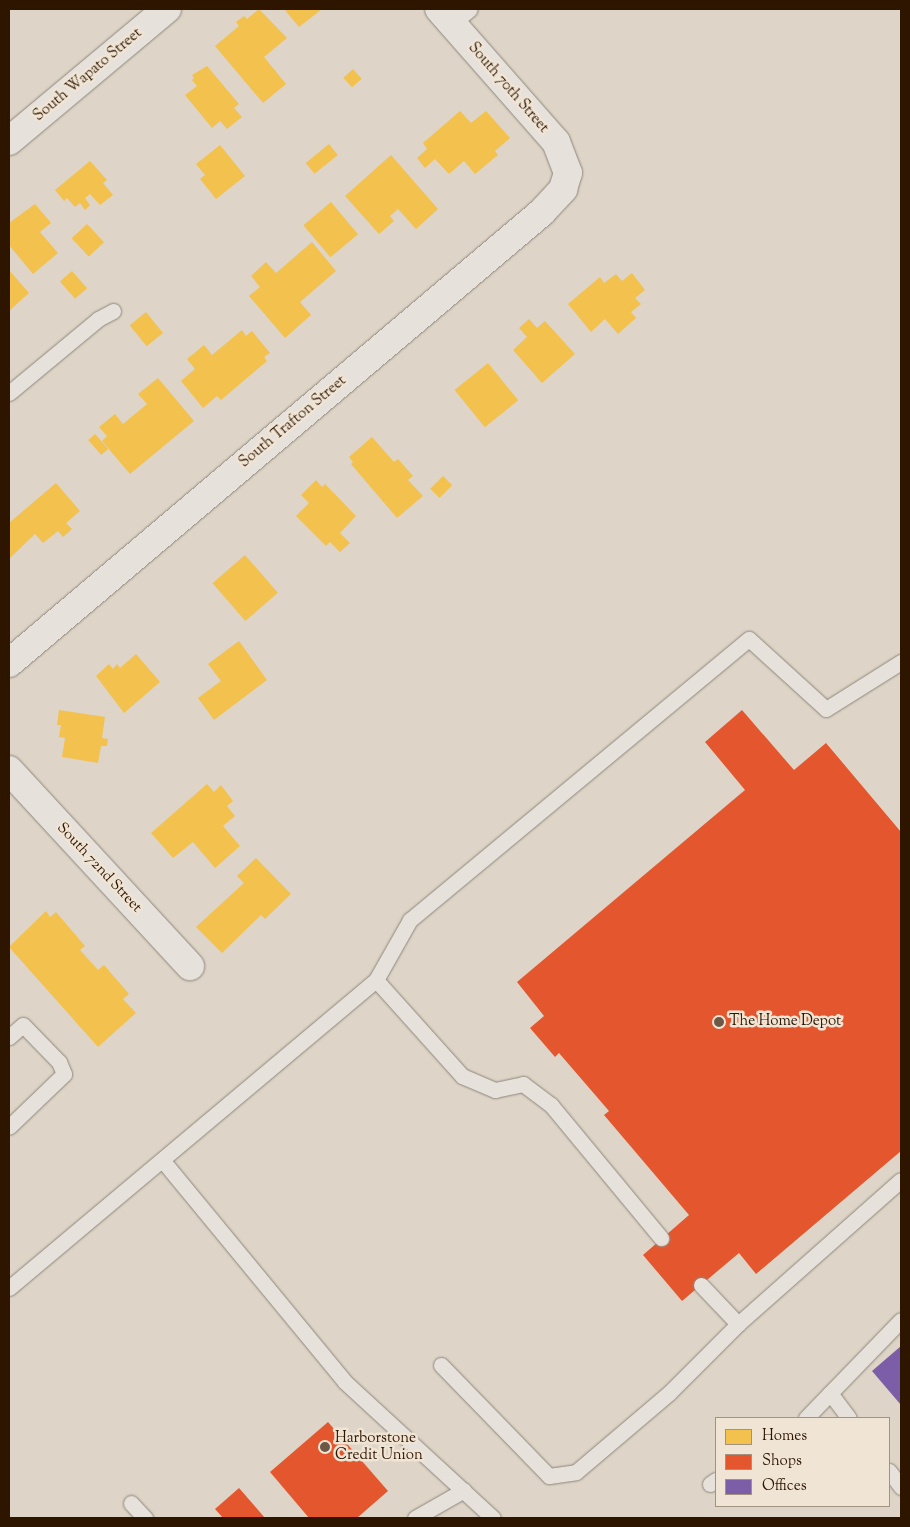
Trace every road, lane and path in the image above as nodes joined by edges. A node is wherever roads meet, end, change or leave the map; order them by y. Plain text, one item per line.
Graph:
1 (167, 9) edge
2 (453, 14) edge
3 (9, 141) edge
4 (568, 174) joint
5 (113, 311) dead end
6 (9, 393) edge
7 (901, 662) edge
8 (9, 663) edge
9 (9, 770) edge
10 (190, 966) dead end
11 (376, 980) junction
12 (9, 1037) edge
13 (9, 1127) edge
14 (163, 1161) junction
15 (901, 1180) edge
16 (661, 1238) dead end
17 (701, 1285) dead end
18 (9, 1288) edge
19 (901, 1320) edge
20 (738, 1324) junction
21 (442, 1365) dead end
22 (830, 1393) junction
23 (807, 1417) edge
24 (848, 1417) edge
25 (890, 1472) edge
26 (901, 1487) edge
27 (464, 1490) junction
28 (131, 1502) dead end
29 (145, 1518) edge
30 (415, 1518) edge
31 (493, 1518) edge

1 - 3 street, South Wapato Street
2 - 4 street, South 70th Street
4 - 8 street, South Trafton Street
5 - 6 lane
7 - 11 lane
9 - 10 street, South 72nd Street
11 - 14 lane
11 - 16 lane
12 - 13 lane
14 - 18 lane
14 - 27 lane
15 - 20 lane
17 - 20 lane
19 - 22 lane
20 - 21 lane
22 - 23 lane
22 - 24 lane
25 - 26 lane
27 - 30 lane
27 - 31 lane
28 - 29 lane

